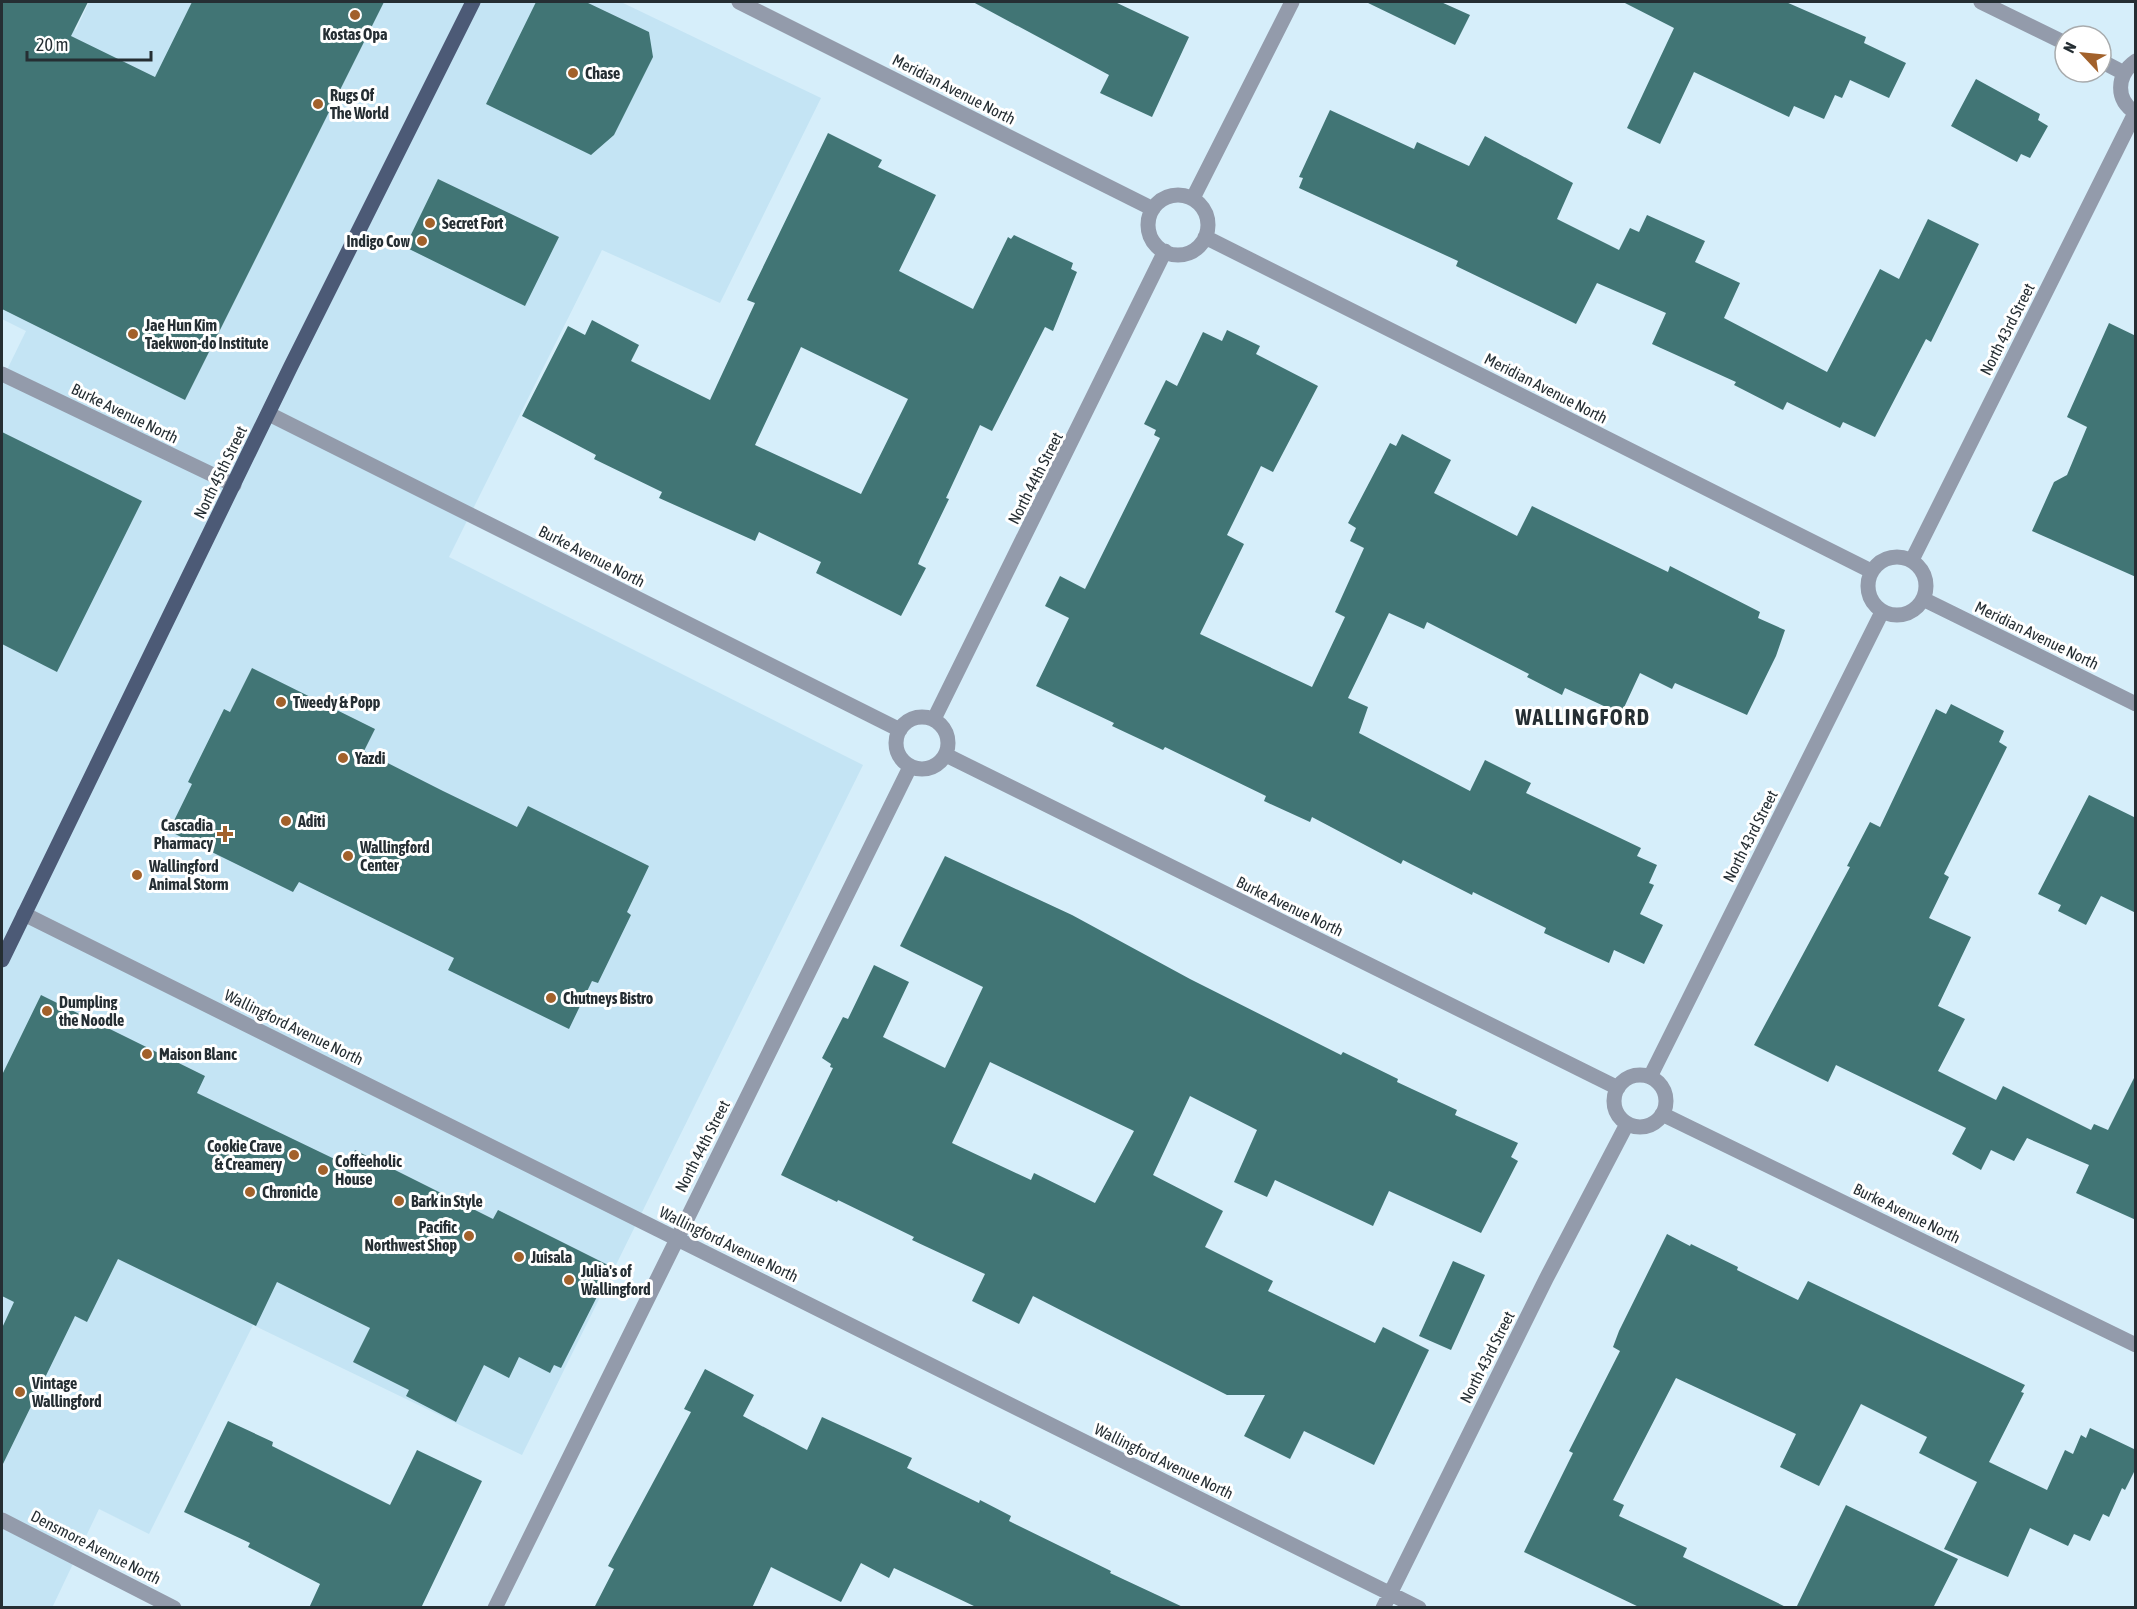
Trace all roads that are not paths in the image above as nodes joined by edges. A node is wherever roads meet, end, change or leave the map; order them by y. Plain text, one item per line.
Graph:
1 (473, 2) edge
2 (740, 2) edge
3 (1292, 2) edge
4 (1981, 2) edge
5 (2053, 37) edge
6 (2136, 61) edge
7 (2113, 67) edge
8 (2124, 73) junction
9 (2135, 113) edge
10 (1193, 198) junction
11 (1153, 209) junction
12 (1205, 237) junction
13 (1165, 252) junction
14 (2, 374) edge
15 (269, 414) junction
16 (234, 485) junction
17 (1912, 560) junction
18 (1871, 572) junction
19 (1923, 599) junction
20 (1882, 612) junction
21 (2136, 704) edge
22 (934, 720) junction
23 (900, 730) junction
24 (945, 755) junction
25 (910, 766) junction
26 (24, 914) junction
27 (2, 960) edge
28 (1650, 1077) junction
29 (1618, 1088) junction
30 (1662, 1114) junction
31 (1627, 1124) junction
32 (676, 1238) junction
33 (2136, 1345) edge
34 (2, 1520) edge
35 (1390, 1593) junction
36 (174, 1608) edge
37 (495, 1608) edge
38 (1383, 1608) edge
39 (1419, 1608) edge

1 - 15 main road, North 45th Street
2 - 11 street, Meridian Avenue North
3 - 10 street
4 - 5 street
6 - 8 street
7 - 8 street
8 - 9 street
9 - 17 street, North 43rd Street
10 - 11 street
10 - 12 street
11 - 13 street
12 - 13 street
12 - 18 street, Meridian Avenue North
13 - 22 street, North 44th Street
14 - 16 street, Burke Avenue North
15 - 16 main road, North 45th Street
15 - 23 street, Burke Avenue North
16 - 26 main road, North 45th Street
17 - 18 street
17 - 19 street
18 - 20 street
19 - 20 street
19 - 21 street, Meridian Avenue North
20 - 28 street, North 43rd Street
22 - 23 street
22 - 24 street
23 - 25 street
24 - 25 street
24 - 29 street, Burke Avenue North
25 - 32 street, North 44th Street
26 - 27 main road, North 45th Street
26 - 32 street, Wallingford Avenue North
28 - 29 street
28 - 30 street
29 - 31 street
30 - 31 street
30 - 33 street, Burke Avenue North
31 - 35 street, North 43rd Street
32 - 35 street, Wallingford Avenue North
32 - 37 street, North 44th Street
34 - 36 street, Densmore Avenue North
35 - 38 street, North 43rd Street
35 - 39 street, Wallingford Avenue North

